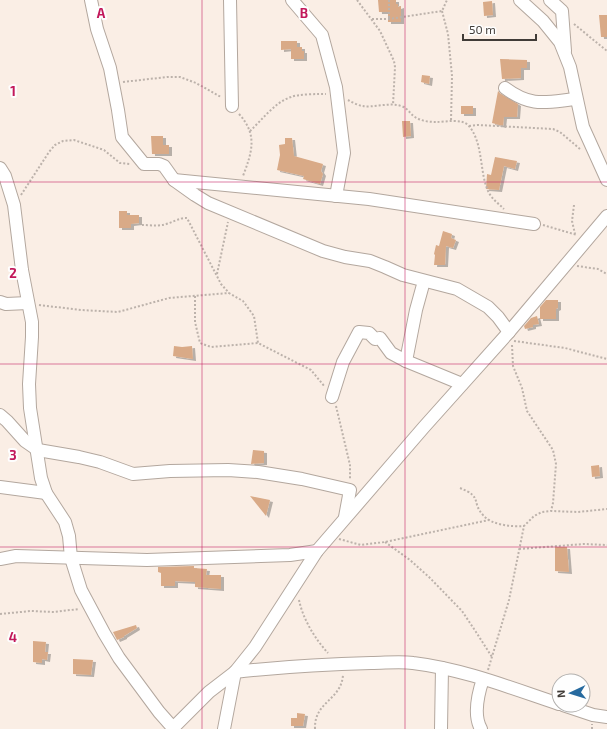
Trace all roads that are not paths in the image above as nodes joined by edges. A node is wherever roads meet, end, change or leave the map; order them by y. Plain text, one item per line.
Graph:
1 (91, 0) edge
2 (230, 0) edge
3 (520, 0) edge
4 (550, 0) edge
5 (296, 2) edge
6 (561, 6) edge
7 (566, 54) junction
8 (505, 88) dead end
9 (576, 99) junction
10 (232, 106) road end
11 (0, 168) edge
12 (174, 180) junction
13 (607, 180) edge
14 (336, 196) junction
15 (607, 216) edge
16 (534, 224) road end
17 (424, 281) junction
18 (0, 302) edge
19 (28, 303) junction
20 (509, 332) junction
21 (406, 361) junction
22 (462, 384) junction
23 (332, 396) road end
24 (0, 415) edge
25 (38, 450) junction
26 (0, 487) edge
27 (46, 493) junction
28 (345, 517) junction
29 (317, 551) junction
30 (71, 558) junction
31 (0, 559) edge
32 (442, 668) junction
33 (235, 672) junction
34 (484, 679) junction
35 (551, 701) edge
36 (587, 713) edge
37 (607, 717) edge
38 (173, 728) edge
39 (187, 729) edge
40 (224, 729) edge
41 (441, 729) edge
42 (481, 729) edge

1 - 12 street
2 - 10 street
3 - 7 street
4 - 6 street
5 - 14 street
6 - 7 street
7 - 9 street
8 - 9 street
9 - 13 street
11 - 19 street
12 - 14 street
12 - 17 street
14 - 16 street
15 - 20 street
17 - 20 street
17 - 21 street
18 - 19 street
19 - 25 street
20 - 22 street
21 - 22 street
21 - 23 street
22 - 28 street
24 - 25 street
25 - 27 street
25 - 28 street
26 - 27 street
27 - 30 street
28 - 29 street
29 - 30 street
29 - 33 street
30 - 31 street
30 - 38 street
32 - 33 street
32 - 34 street
32 - 41 street
33 - 38 street
33 - 40 street
34 - 35 street
34 - 42 street
36 - 37 street
38 - 39 street

